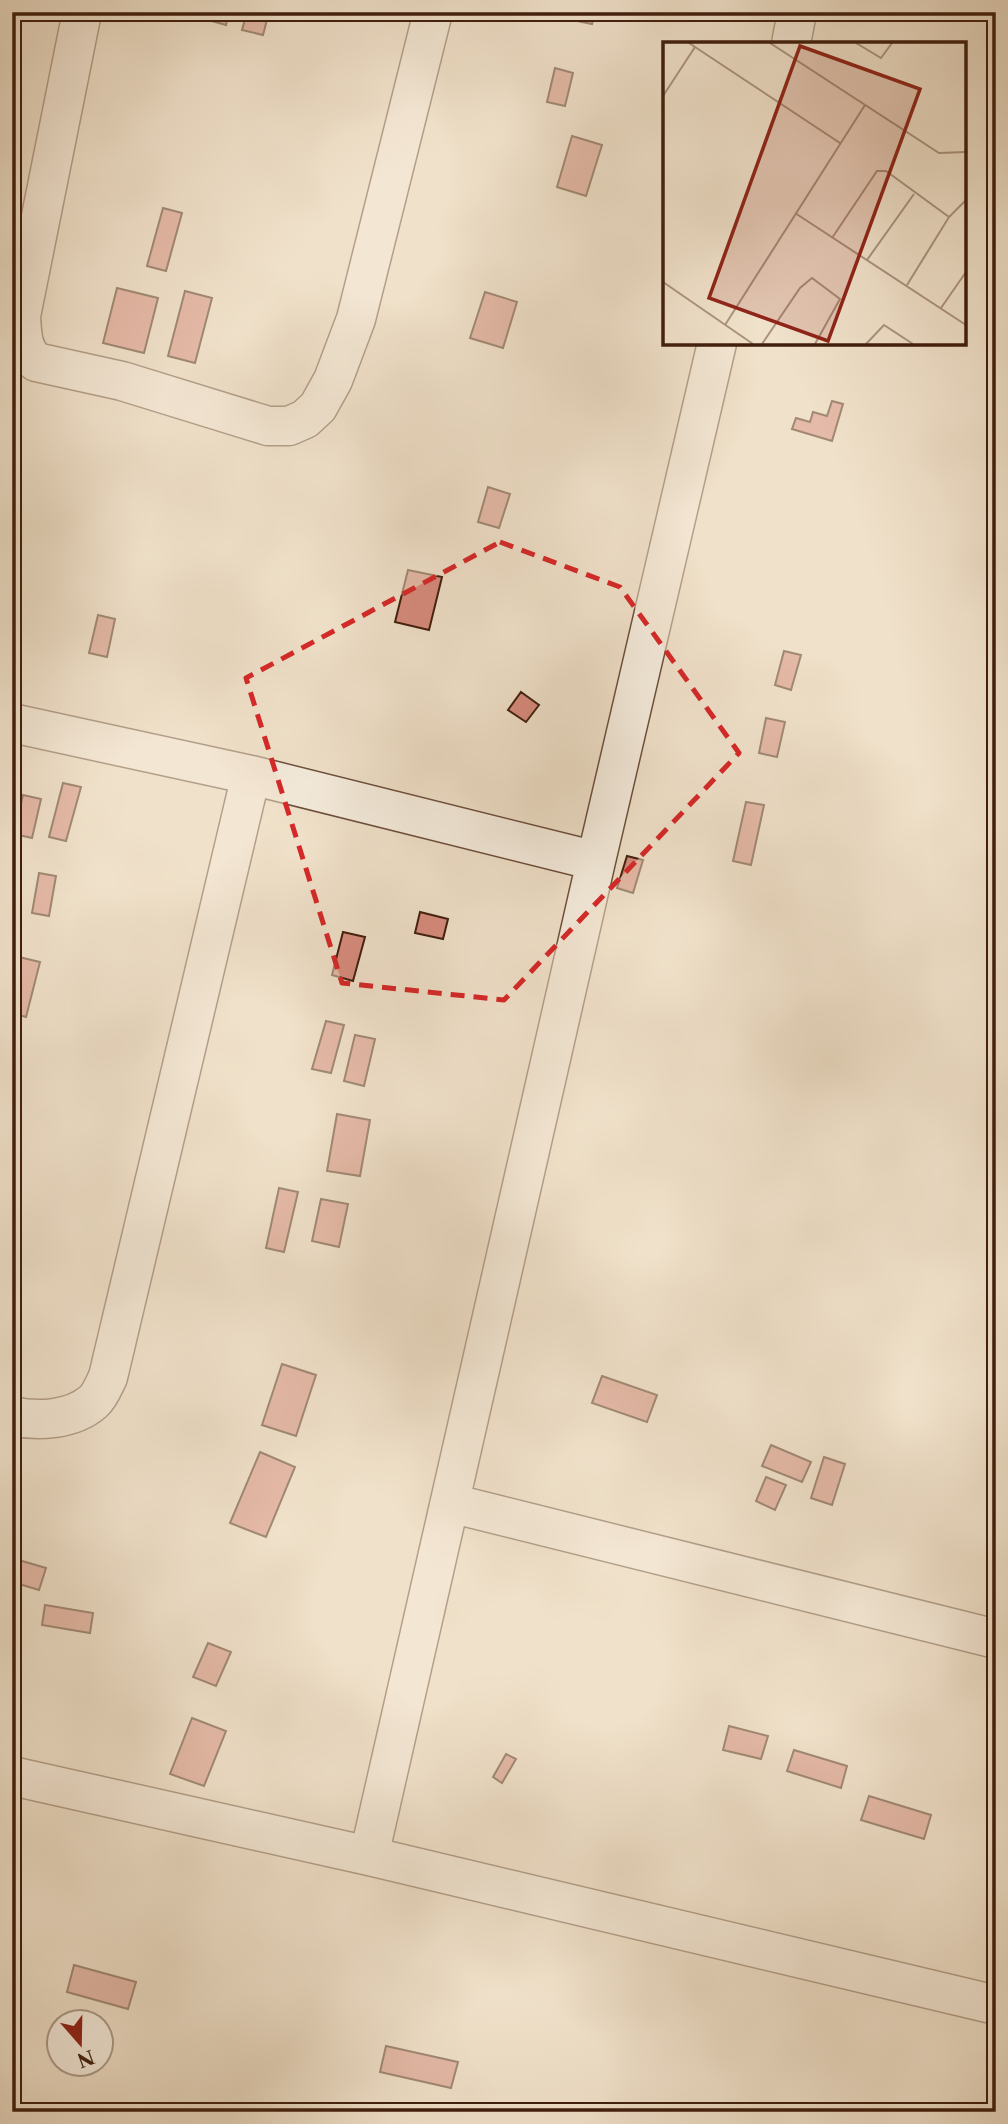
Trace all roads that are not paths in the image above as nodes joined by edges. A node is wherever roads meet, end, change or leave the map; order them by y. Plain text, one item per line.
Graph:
1 (82, 12) edge
2 (433, 12) edge
3 (797, 12) edge
4 (791, 42) edge
5 (717, 345) edge
6 (12, 723) edge
7 (251, 775) junction
8 (596, 861) junction
9 (12, 1416) edge
10 (450, 1503) junction
11 (996, 1639) edge
12 (12, 1776) edge
13 (369, 1856) junction
14 (996, 2005) edge

1 - 2 street
3 - 4 street
5 - 8 street
6 - 7 street
7 - 8 street
7 - 9 street
8 - 10 street
10 - 11 street
10 - 13 street
12 - 13 street
13 - 14 street

